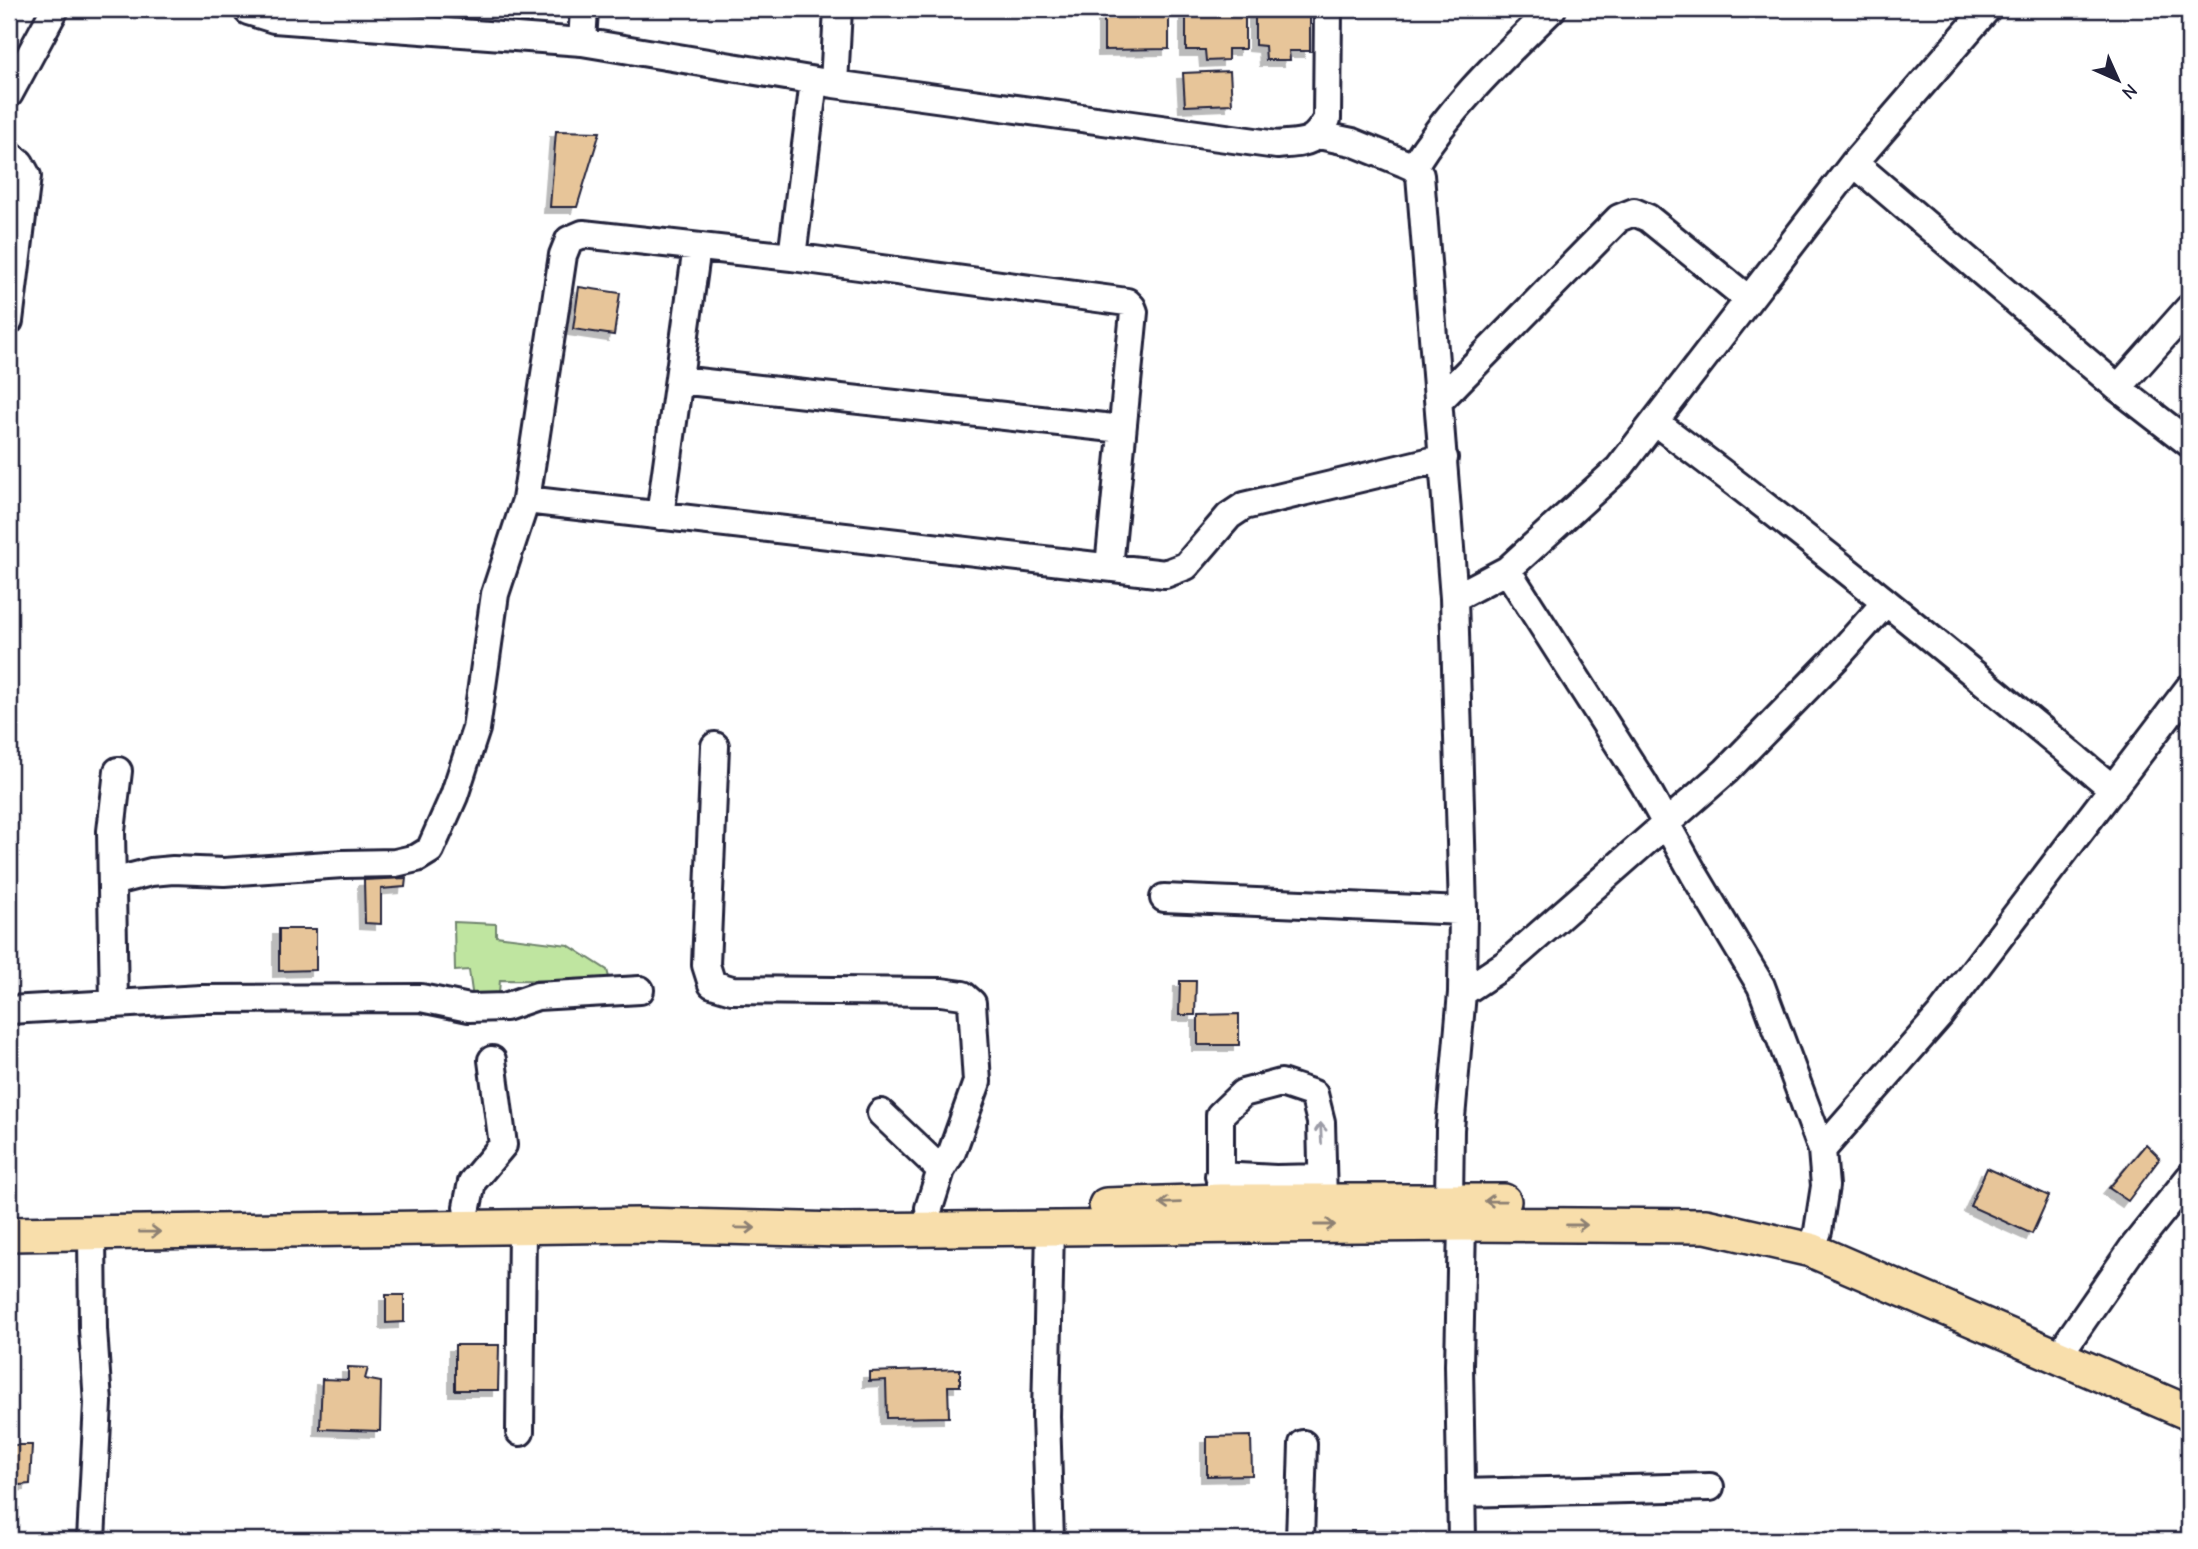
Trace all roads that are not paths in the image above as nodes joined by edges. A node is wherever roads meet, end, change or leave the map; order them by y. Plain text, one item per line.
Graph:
1 (55, 9) edge
2 (248, 9) edge
3 (584, 9) edge
4 (838, 9) edge
5 (1328, 9) edge
6 (1552, 9) edge
7 (1987, 9) edge
8 (582, 42) junction
9 (824, 83) junction
10 (9, 94) edge
11 (1319, 135) junction
12 (9, 155) edge
13 (1854, 163) junction
14 (1413, 167) junction
15 (697, 247) junction
16 (792, 257) junction
17 (1748, 299) junction
18 (2189, 308) edge
19 (9, 321) edge
20 (679, 380) junction
21 (2118, 387) junction
22 (1439, 401) junction
23 (1655, 422) junction
24 (1122, 429) junction
25 (2189, 443) edge
26 (1444, 458) junction
27 (526, 500) junction
28 (660, 516) junction
29 (1108, 567) junction
30 (1507, 570) junction
31 (1454, 598) junction
32 (1886, 602) junction
33 (2189, 688) edge
34 (715, 746) dead end
35 (118, 771) dead end
36 (2113, 789) junction
37 (1667, 822) junction
38 (112, 882) junction
39 (1164, 898) dead end
40 (1463, 911) junction
41 (640, 990) dead end
42 (1462, 993) junction
43 (114, 1003) junction
44 (9, 1010) edge
45 (492, 1060) dead end
46 (881, 1113) dead end
47 (1822, 1150) junction
48 (941, 1170) junction
49 (2189, 1178) edge
50 (1219, 1189) junction
51 (1323, 1190) junction
52 (1275, 1202) junction
53 (467, 1207) junction
54 (929, 1208) junction
55 (1456, 1212) junction
56 (9, 1215) edge
57 (840, 1219) junction
58 (522, 1227) junction
59 (1050, 1227) junction
60 (9, 1234) edge
61 (92, 1234) junction
62 (1814, 1240) junction
63 (2070, 1340) junction
64 (2189, 1390) edge
65 (2189, 1413) edge
66 (520, 1432) dead end
67 (1303, 1444) dead end
68 (1710, 1487) dead end
69 (1461, 1493) junction
70 (91, 1540) edge
71 (1050, 1540) edge
72 (1300, 1540) edge
73 (1462, 1540) edge

1 - 10 street
2 - 8 street
3 - 8 street
4 - 9 street
5 - 11 street
6 - 14 street
7 - 13 street
8 - 9 street
9 - 11 street
9 - 16 street
11 - 14 street
12 - 19 street
13 - 17 street
13 - 21 street
14 - 22 street
15 - 16 street
15 - 20 street
15 - 27 street
16 - 24 street
17 - 22 street
17 - 23 street
18 - 21 street
20 - 24 street
20 - 28 street
21 - 25 street
22 - 26 street
23 - 30 street
23 - 32 street
24 - 29 street
26 - 29 street
26 - 31 street
27 - 28 street
27 - 38 street
28 - 29 street
30 - 31 street
30 - 37 street
31 - 40 street
32 - 36 street
32 - 37 street
33 - 36 street
34 - 48 street
35 - 38 street
36 - 47 street
37 - 42 street
37 - 47 street
38 - 43 street
39 - 40 street
40 - 42 street
41 - 43 street
42 - 55 street
43 - 44 street
45 - 53 street
46 - 48 street
47 - 62 street
48 - 54 street
49 - 63 street
51 -> 50 street
50 - 52 main road
50 -> 54 main road
51 - 52 main road
51 - 55 main road
52 -> 55 main road
52 - 59 main road
53 - 56 main road
53 - 57 main road
54 - 57 main road
55 - 62 main road
55 - 69 street
58 -> 57 main road
57 - 59 main road
61 -> 58 main road
58 - 66 street
59 - 71 street
60 - 61 main road
61 - 70 street
62 - 63 main road
62 - 65 main road
63 - 64 main road
67 - 72 street
68 - 69 street
69 - 73 street

